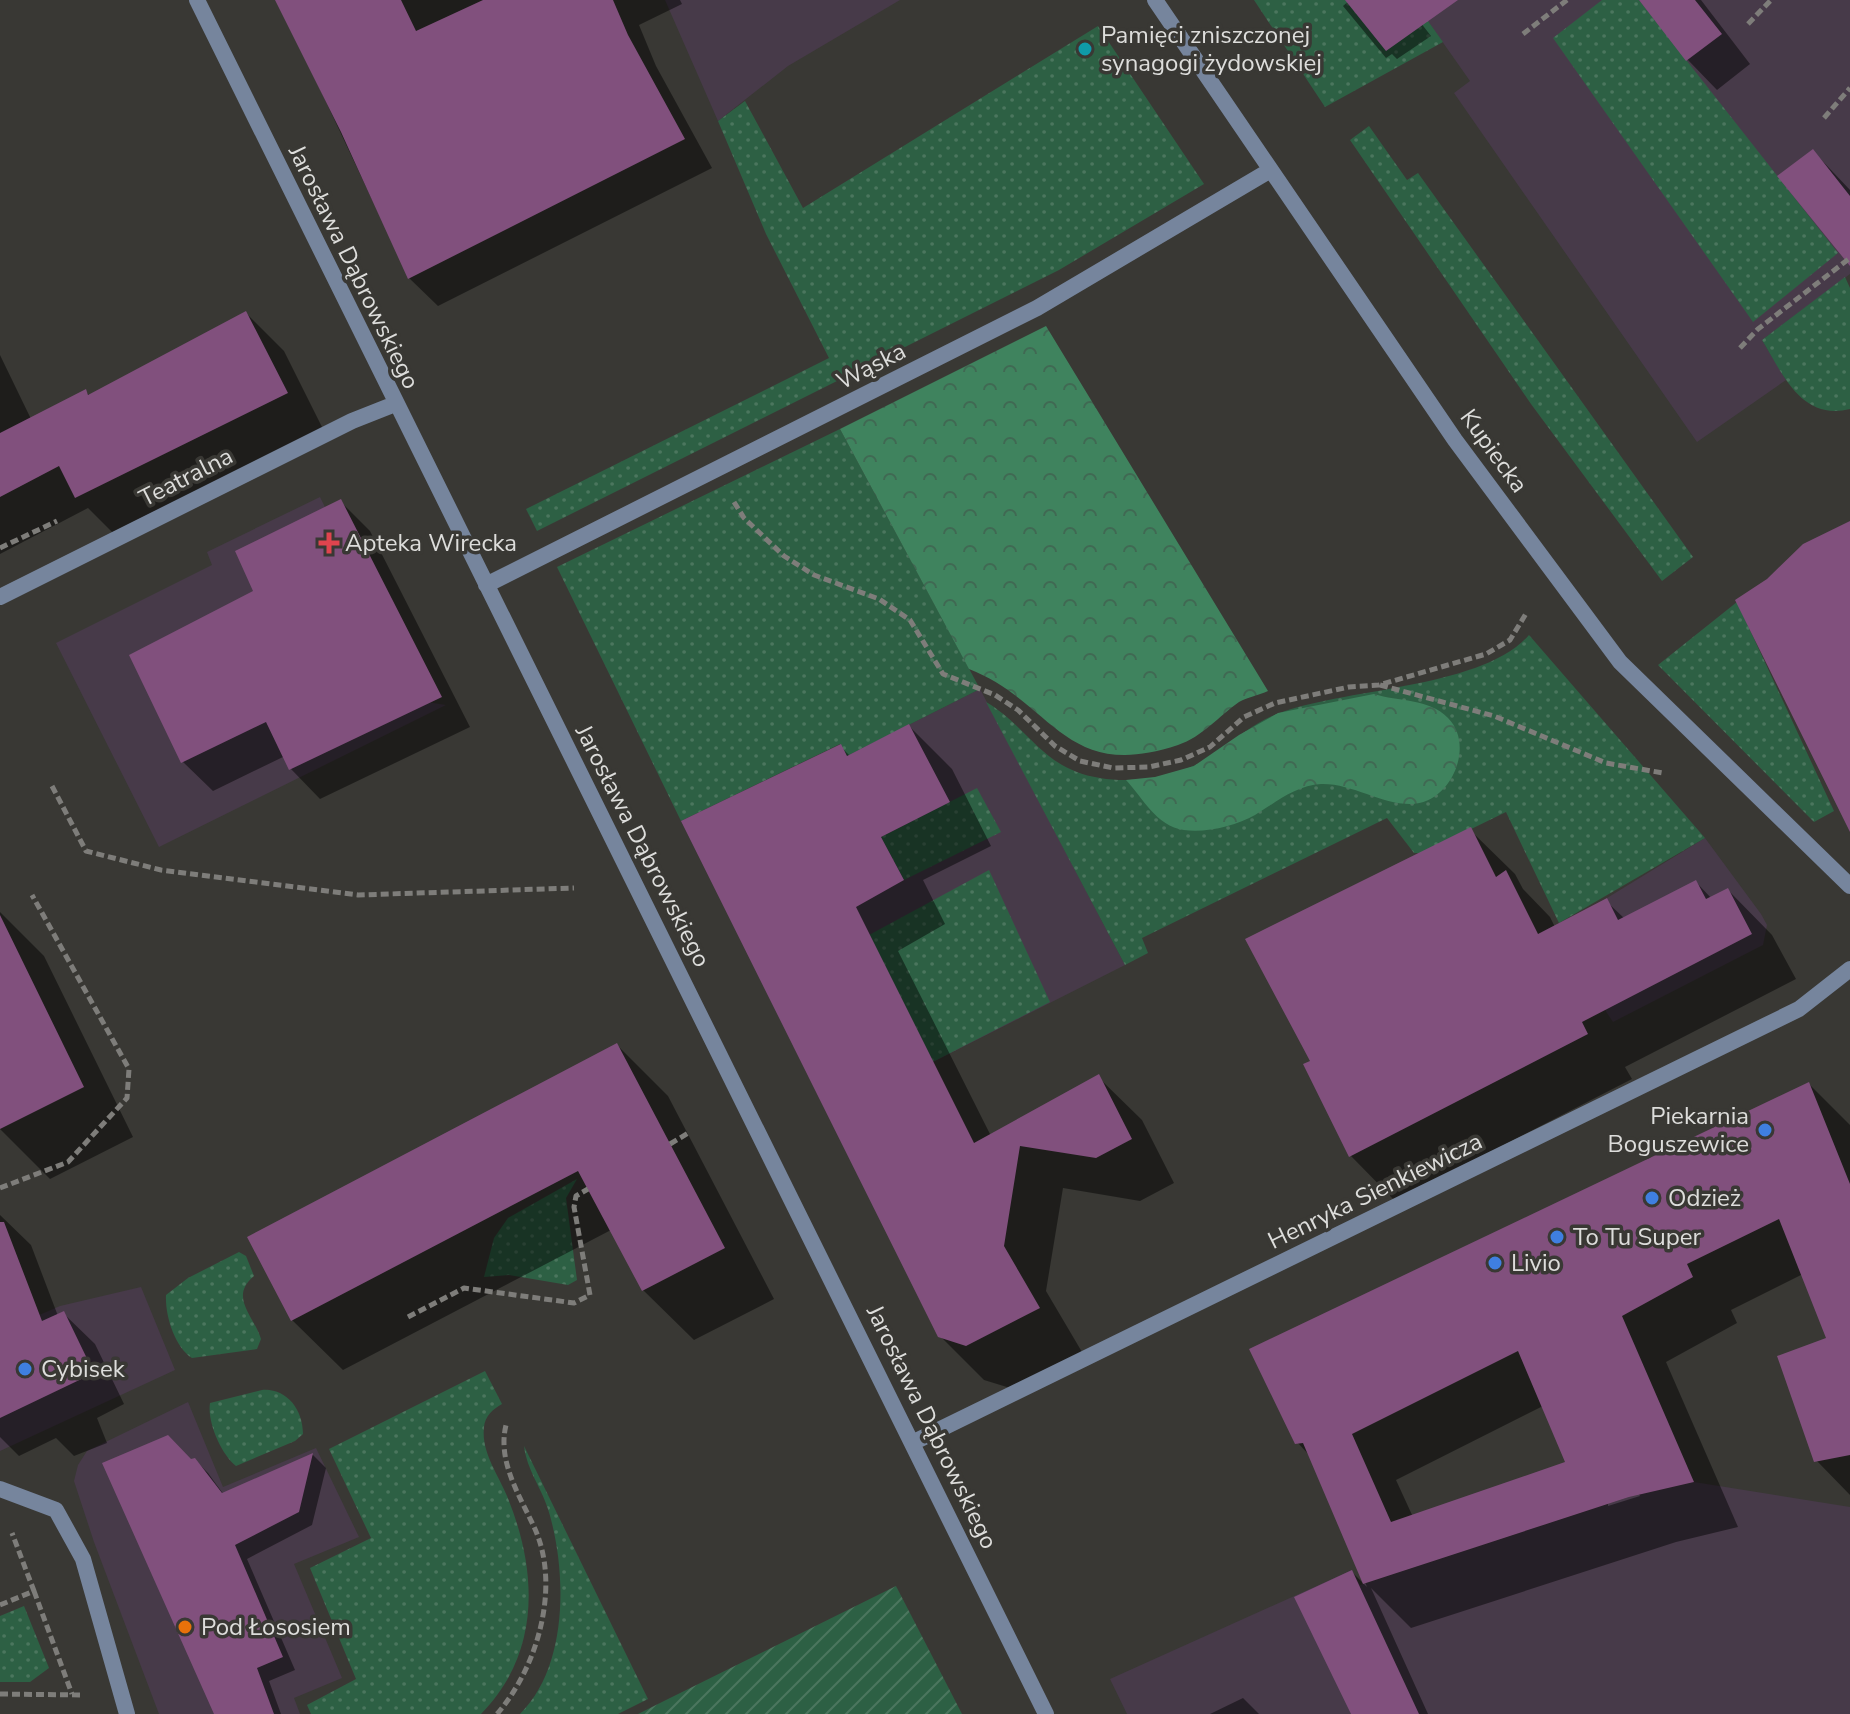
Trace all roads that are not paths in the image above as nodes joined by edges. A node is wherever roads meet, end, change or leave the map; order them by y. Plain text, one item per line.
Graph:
1 (197, 0) edge
2 (1155, 0) edge
3 (1269, 171) junction
4 (395, 404) junction
5 (486, 585) junction
6 (0, 597) edge
7 (1850, 886) edge
8 (1850, 969) edge
9 (912, 1443) junction
10 (0, 1489) edge
11 (127, 1714) edge
12 (1046, 1714) edge

1 - 4 street, Jarosława Dąbrowskiego
2 - 3 street, Kupiecka
3 - 5 street, Wąska
3 - 7 street, Kupiecka
4 - 5 street, Jarosława Dąbrowskiego
4 - 6 street, Teatralna
5 - 9 street, Jarosława Dąbrowskiego
8 - 9 street, Henryka Sienkiewicza
9 - 12 street, Jarosława Dąbrowskiego
10 - 11 street

